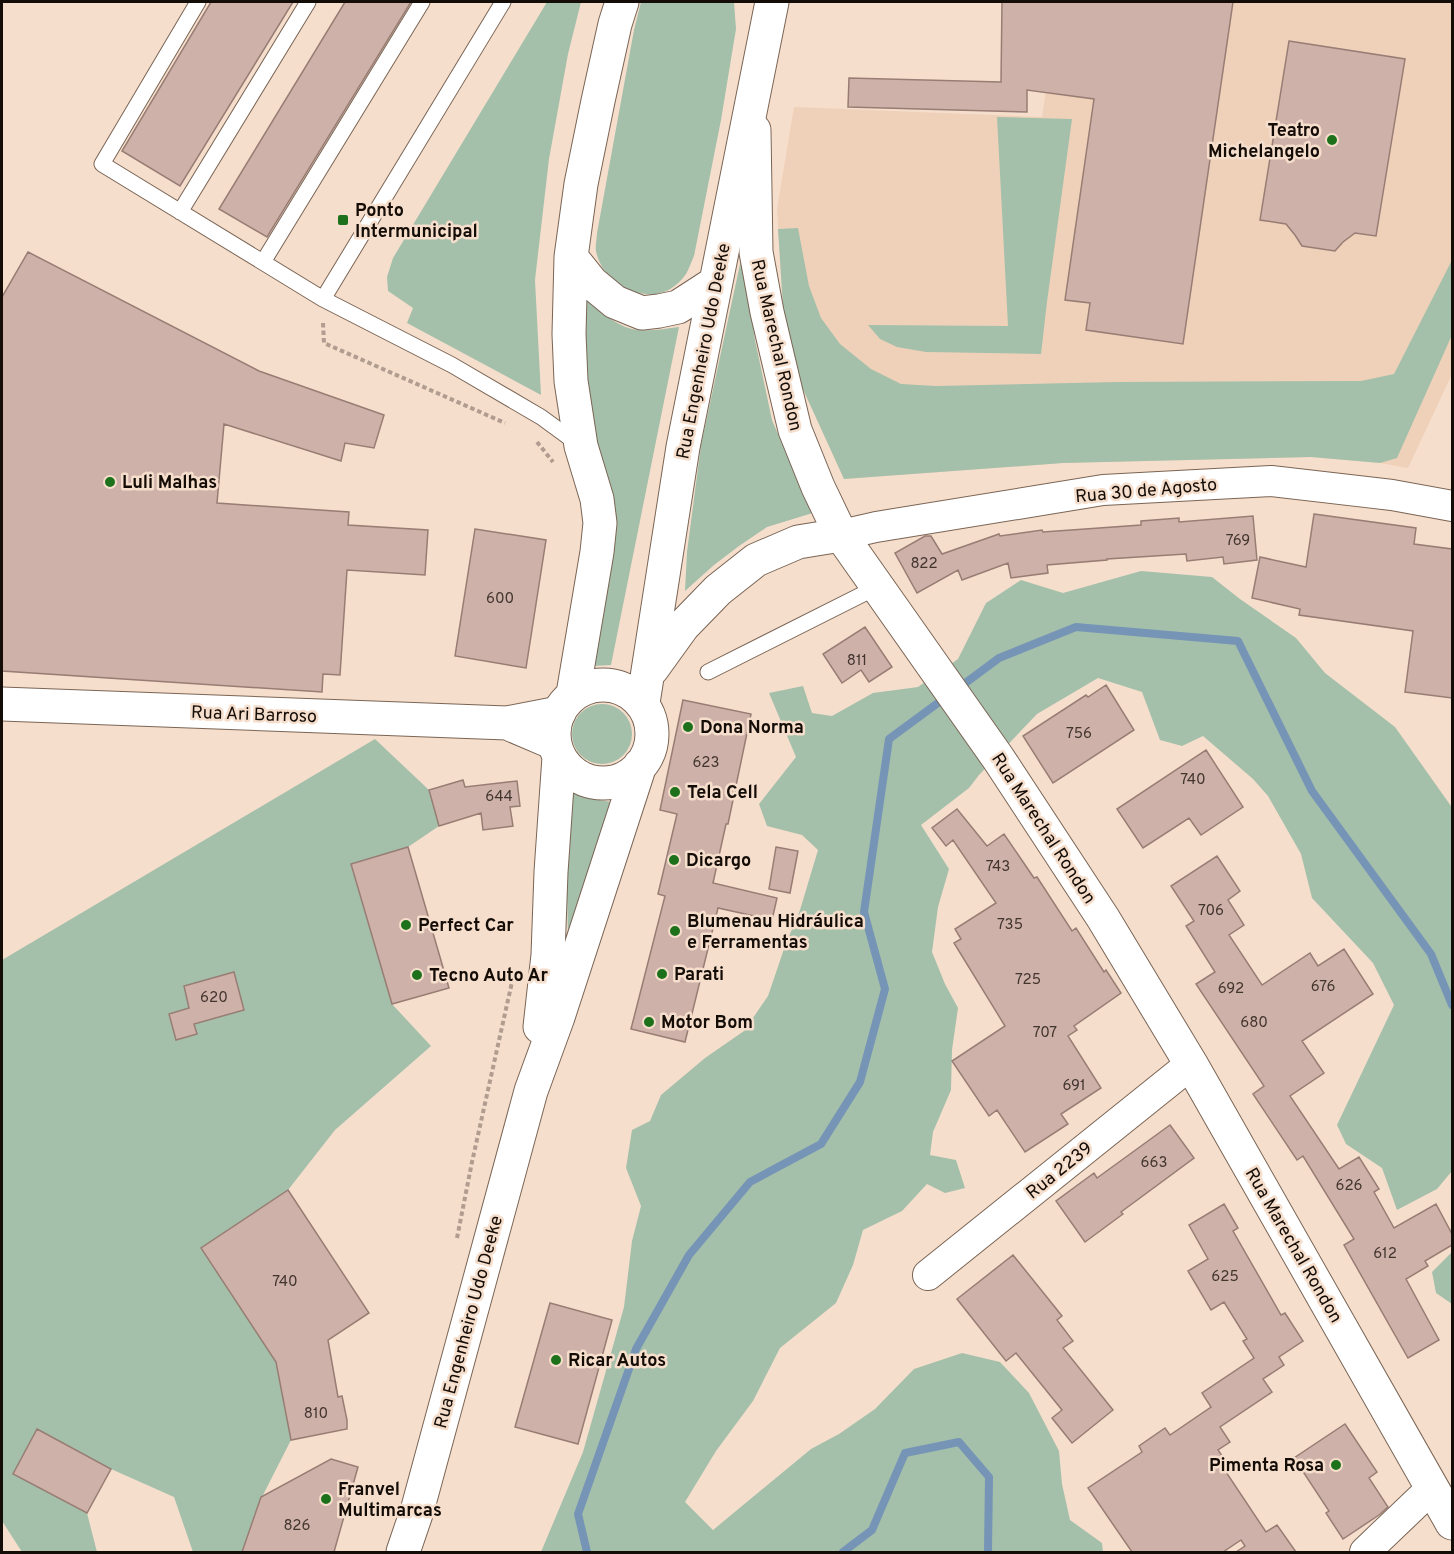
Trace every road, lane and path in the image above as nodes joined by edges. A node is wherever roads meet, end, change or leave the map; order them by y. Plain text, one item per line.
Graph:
1 (198, 2) edge
2 (308, 2) edge
3 (422, 2) edge
4 (503, 2) edge
5 (622, 2) edge
6 (765, 9) edge
7 (753, 99) junction
8 (180, 212) junction
9 (571, 257) junction
10 (263, 262) junction
11 (715, 283) junction
12 (322, 299) junction
13 (507, 424) dead end
14 (533, 437) dead end
15 (581, 446) junction
16 (559, 470) dead end
17 (1452, 506) edge
18 (841, 535) junction
19 (877, 586) junction
20 (708, 672) dead end
21 (646, 688) junction
22 (2, 704) edge
23 (561, 727) junction
24 (640, 765) junction
25 (514, 974) dead end
26 (1191, 1065) junction
27 (531, 1091) junction
28 (456, 1243) dead end
29 (928, 1275) dead end
30 (1432, 1488) junction
31 (1452, 1523) edge
32 (403, 1552) edge
33 (1365, 1552) edge

1 - 8 lane
2 - 8 lane
3 - 10 lane
4 - 12 lane
5 - 9 main road, Rua Engenheiro Udo Deeke
6 - 7 main road, Rua Engenheiro Udo Deeke
7 - 11 main road, Rua Engenheiro Udo Deeke
7 - 18 main road, Rua Marechal Rondon
8 - 10 lane
9 - 11 main road
9 - 15 main road, Rua Engenheiro Udo Deeke
10 - 12 lane
11 - 21 main road, Rua Engenheiro Udo Deeke
12 - 13 path
12 - 15 lane
14 - 16 path
15 - 23 main road, Rua Engenheiro Udo Deeke
17 - 18 street, Rua 30 de Agosto
18 - 19 main road, Rua Marechal Rondon
18 - 21 main road
19 - 20 lane
19 - 26 main road, Rua Marechal Rondon
21 - 23 main road
21 - 24 main road
22 - 23 main road, Rua Ari Barroso
23 - 24 main road
23 - 27 main road, Rua Engenheiro Udo Deeke
24 - 27 main road, Rua Engenheiro Udo Deeke
25 - 28 path
26 - 29 street, Rua 2239
26 - 30 main road, Rua Marechal Rondon
27 - 32 main road, Rua Engenheiro Udo Deeke
30 - 31 main road, Rua Marechal Rondon
30 - 33 street

